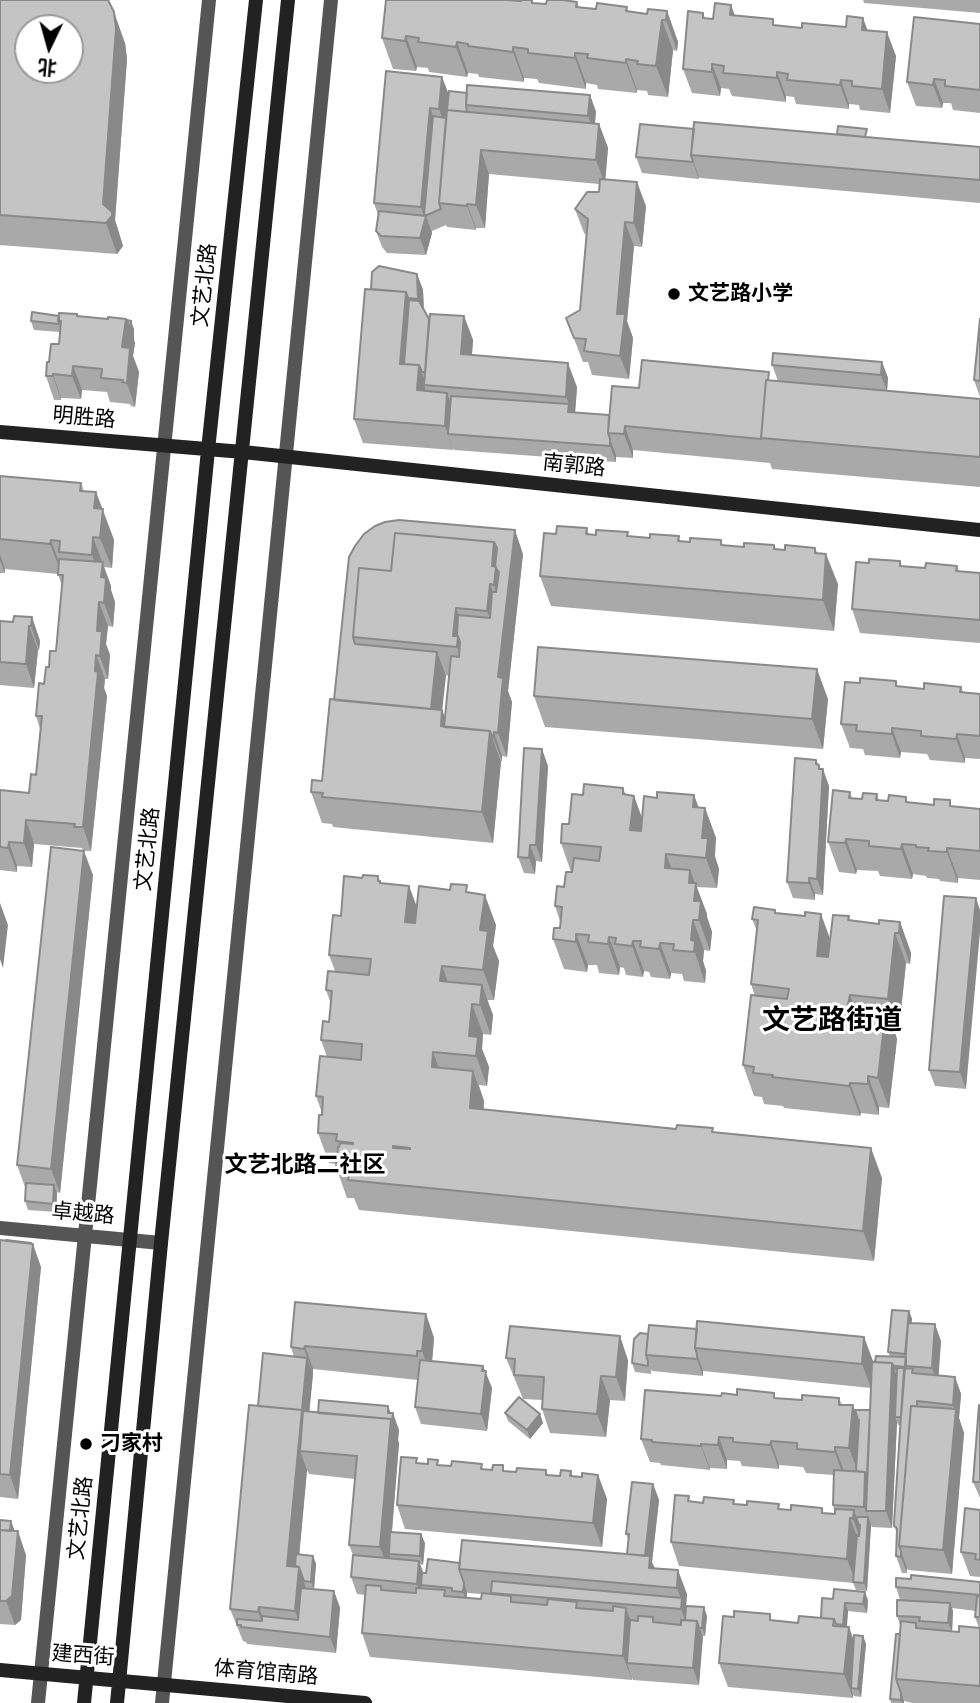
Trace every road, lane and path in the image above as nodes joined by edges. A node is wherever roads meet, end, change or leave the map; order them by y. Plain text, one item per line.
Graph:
1 (209, 0) edge
2 (256, 0) edge
3 (288, 0) edge
4 (331, 0) edge
5 (0, 432) edge
6 (164, 447) junction
7 (208, 450) junction
8 (243, 452) junction
9 (285, 457) junction
10 (980, 530) edge
11 (0, 1227) edge
12 (85, 1235) junction
13 (130, 1240) junction
14 (161, 1243) junction
15 (0, 1671) edge
16 (41, 1674) junction
17 (86, 1678) junction
18 (119, 1680) junction
19 (163, 1684) junction
20 (38, 1703) edge
21 (83, 1703) edge
22 (117, 1703) edge
23 (162, 1703) edge
24 (365, 1703) edge

1 - 6 street
2 - 7 main road, 文艺北路
3 - 8 main road
4 - 9 street
5 - 6 main road, 明胜路
6 - 7 main road, 南郭路
6 - 12 street
7 - 8 main road, 南郭路
7 - 13 main road, 文艺北路
8 - 9 main road, 南郭路
8 - 14 main road
9 - 10 main road, 南郭路
9 - 19 street
11 - 12 street, 卓越路
12 - 13 street, 卓越路
12 - 16 street
13 - 14 street, 卓越路
13 - 17 main road, 文艺北路
14 - 18 main road
15 - 16 main road, 建西街
16 - 17 main road, 建西街
16 - 20 street
17 - 18 main road, 建西街
17 - 21 main road, 文艺北路
18 - 19 main road, 建西街
18 - 22 main road
19 - 23 street
19 - 24 main road, 体育馆南路

